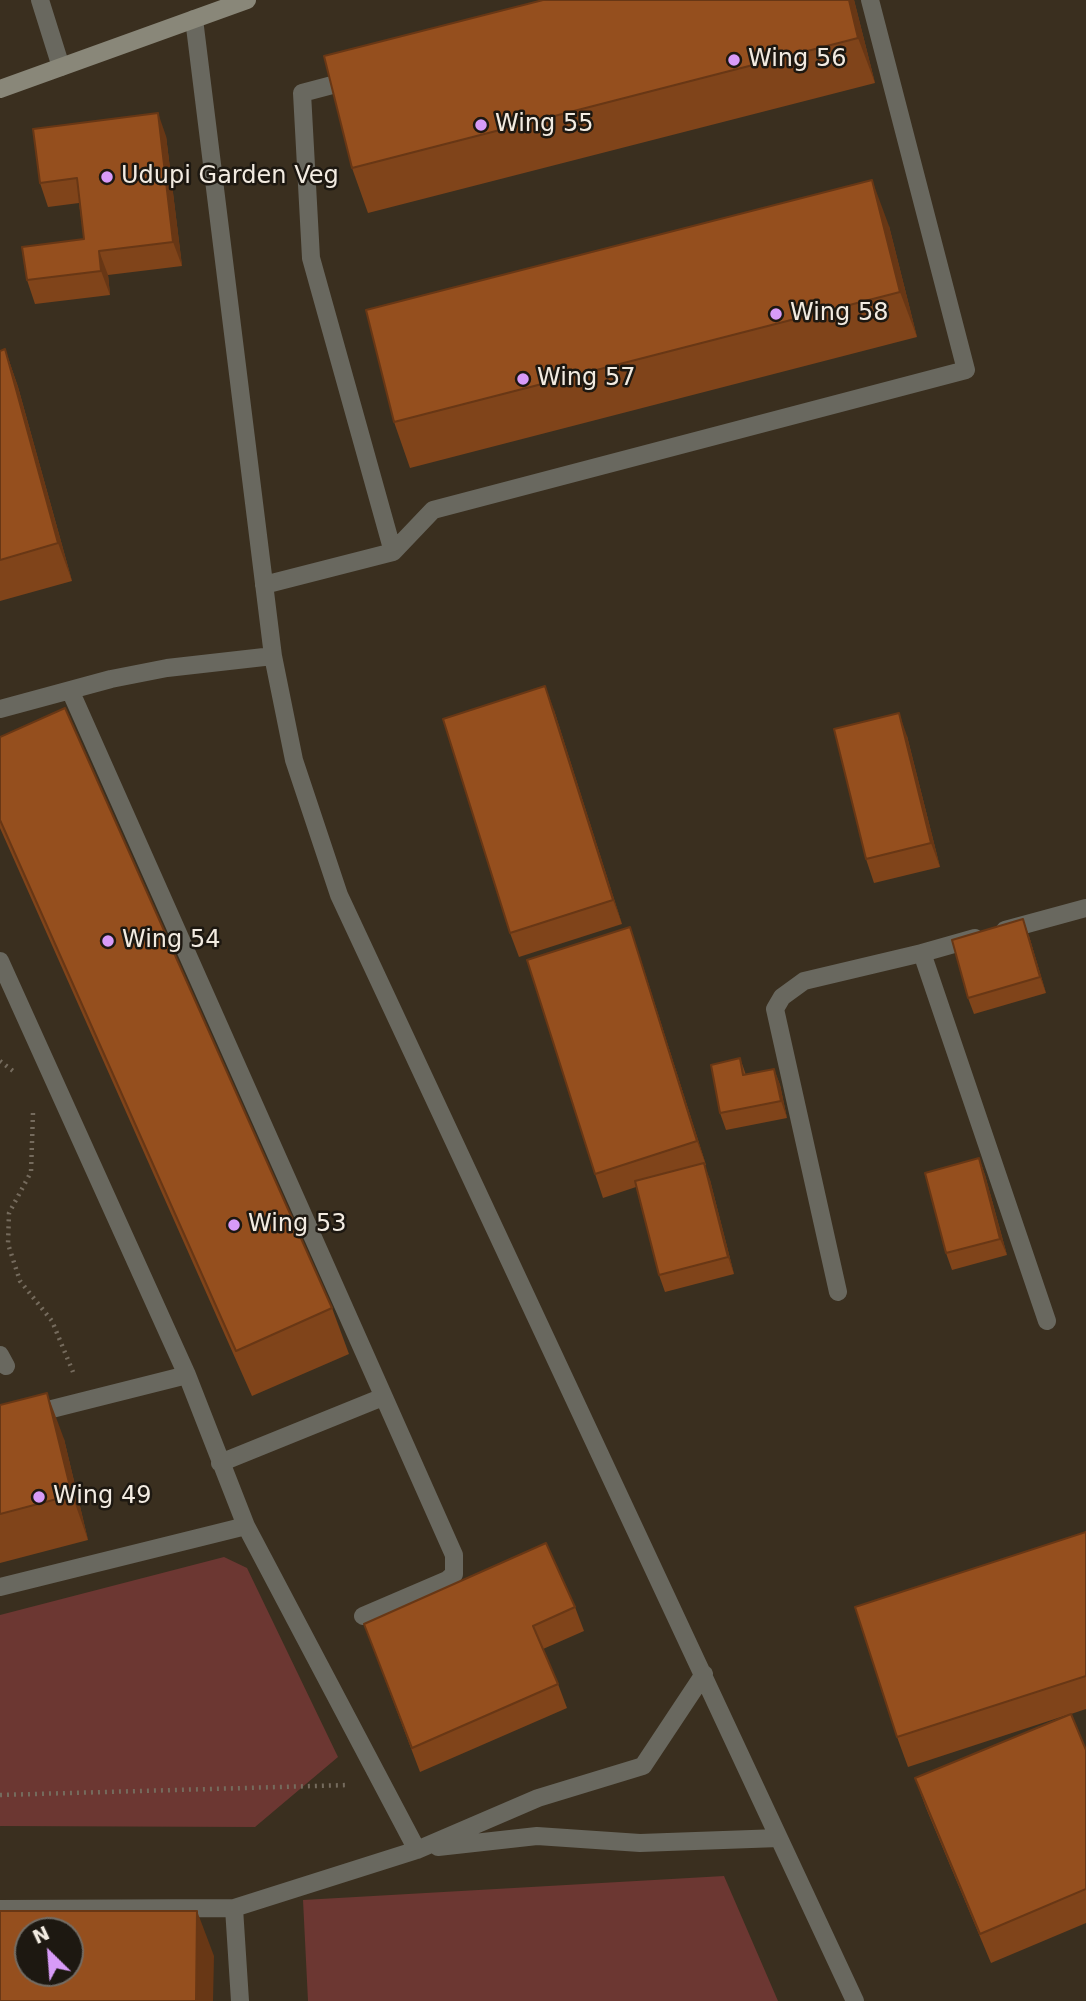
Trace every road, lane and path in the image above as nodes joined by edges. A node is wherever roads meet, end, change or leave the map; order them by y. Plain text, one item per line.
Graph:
1 (40, 0) edge
2 (247, 0) edge
3 (870, 0) edge
4 (194, 19) junction
5 (61, 67) junction
6 (368, 75) edge
7 (0, 89) edge
8 (393, 552) junction
9 (264, 585) junction
10 (273, 656) junction
11 (70, 690) junction
12 (0, 709) edge
13 (1086, 908) edge
14 (922, 953) junction
15 (0, 961) edge
16 (0, 1061) edge
17 (16, 1074) dead end
18 (33, 1109) dead end
19 (838, 1292) dead end
20 (1046, 1321) dead end
21 (187, 1375) junction
22 (383, 1396) junction
23 (85, 1401) junction
24 (0, 1422) edge
25 (220, 1463) junction
26 (246, 1525) junction
27 (0, 1587) edge
28 (363, 1616) dead end
29 (704, 1674) junction
30 (383, 1784) junction
31 (0, 1795) edge
32 (779, 1838) junction
33 (417, 1850) junction
34 (234, 1908) junction
35 (0, 1909) edge
36 (240, 2001) edge
37 (855, 2001) edge

1 - 5 street
2 - 4 street
3 - 8 street
4 - 5 street
4 - 9 street
5 - 7 street
6 - 8 street
8 - 9 street
9 - 10 street
10 - 11 street
10 - 29 street
11 - 12 street
11 - 22 street
13 - 14 street
14 - 19 street
14 - 20 street
15 - 21 street
16 - 17 path
18 - 23 path
21 - 23 street
21 - 25 street
22 - 25 street
22 - 28 street
23 - 24 street
25 - 26 street
26 - 27 street
26 - 30 street
29 - 32 street
29 - 33 street
30 - 31 path
30 - 33 street
32 - 33 street
32 - 37 street
33 - 34 street
34 - 35 street
34 - 36 street

